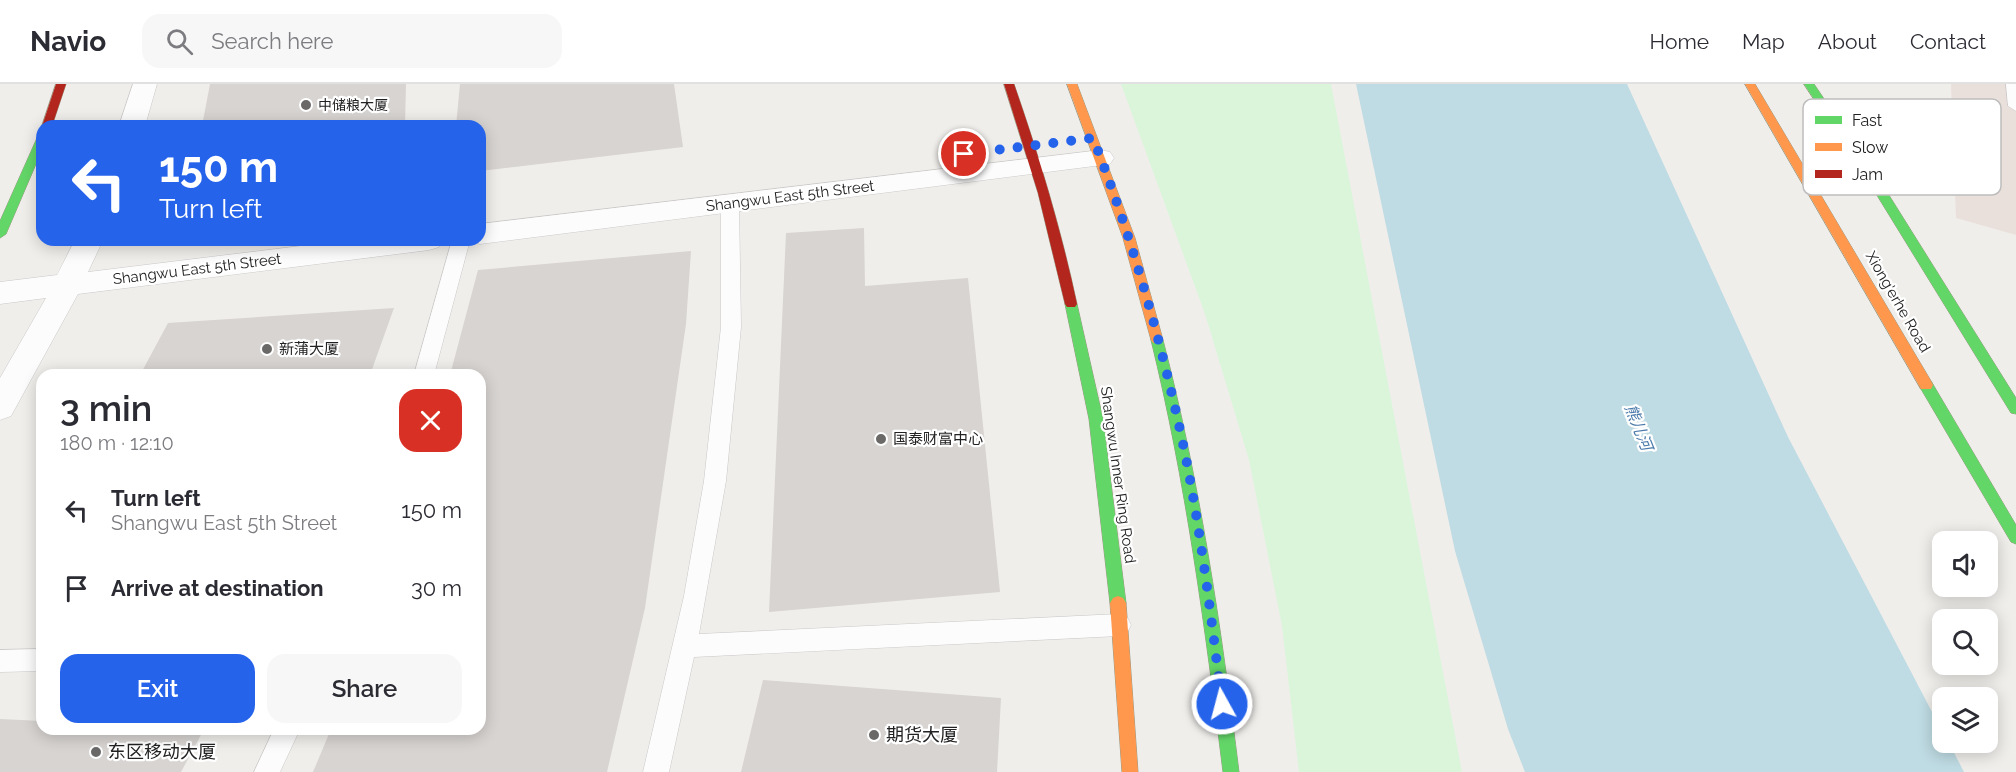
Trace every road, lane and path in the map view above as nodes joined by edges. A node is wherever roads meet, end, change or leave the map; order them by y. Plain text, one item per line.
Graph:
1 (61, 84) edge
2 (145, 84) edge
3 (1009, 84) edge
4 (1072, 84) edge
5 (1750, 84) edge
6 (1809, 84) edge
7 (2014, 84) edge
8 (1819, 99) edge
9 (2016, 106) edge
10 (48, 120) edge
11 (134, 120) edge
12 (1097, 148) junction
13 (36, 152) edge
14 (1033, 156) junction
15 (1803, 174) edge
16 (1815, 195) edge
17 (1883, 195) edge
18 (730, 203) junction
19 (486, 211) edge
20 (486, 233) edge
21 (0, 234) edge
22 (199, 246) edge
23 (333, 246) edge
24 (459, 246) edge
25 (78, 262) edge
26 (0, 270) edge
27 (0, 294) edge
28 (426, 369) edge
29 (0, 407) edge
30 (2016, 409) edge
31 (2016, 537) edge
32 (1119, 625) junction
33 (685, 646) junction
34 (36, 660) edge
35 (0, 661) edge
36 (284, 735) edge
37 (267, 772) edge
38 (656, 772) edge
39 (1130, 772) edge
40 (1231, 772) edge

1 - 10 street
2 - 11 street
3 - 14 street, Shangwu Inner Ring Road
4 - 12 street
5 - 15 street, Xiong'erhe Road
6 - 8 street
7 - 9 lane
12 - 14 street, Shangwu East 5th Street
12 - 40 street
13 - 21 street
14 - 18 street, Shangwu East 5th Street
14 - 19 street, Shangwu East 5th Street
14 - 32 street, Shangwu Inner Ring Road
16 - 31 street, Xiong'erhe Road
17 - 30 street
18 - 20 street, Shangwu East 5th Street
18 - 33 lane
22 - 25 street, Shangwu East 5th Street
23 - 25 street, Shangwu East 5th Street
24 - 28 lane
25 - 26 street, Shangwu East 5th Street
25 - 27 street, Shangwu East 5th Street
25 - 29 street
32 - 33 lane
32 - 39 street, Shangwu Inner Ring Road
33 - 38 lane
34 - 35 lane
36 - 37 lane

